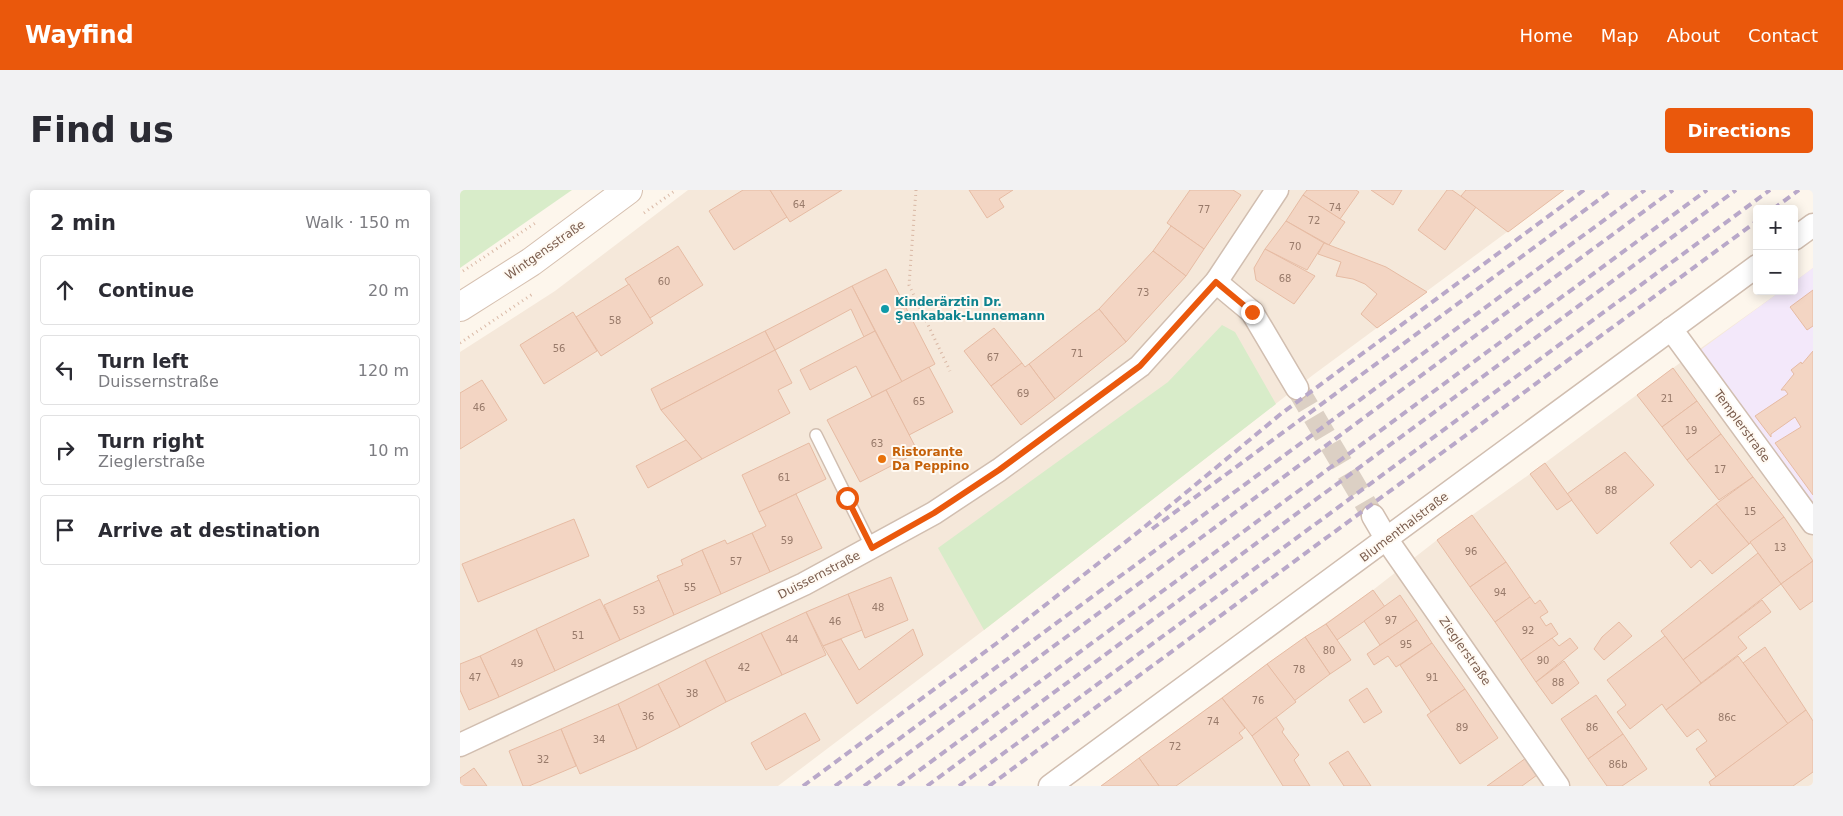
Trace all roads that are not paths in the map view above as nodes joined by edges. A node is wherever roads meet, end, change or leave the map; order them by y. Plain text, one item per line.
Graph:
1 (628, 190) edge
2 (1277, 190) edge
3 (1813, 225) edge
4 (1798, 236) edge
5 (1753, 269) edge
6 (1216, 282) junction
7 (460, 307) edge
8 (1671, 329) junction
9 (1297, 388) tunnel mouth
10 (816, 435) dead end
11 (1373, 516) tunnel mouth
12 (1813, 523) edge
13 (1387, 540) junction
14 (872, 548) junction
15 (460, 745) edge
16 (1050, 786) edge
17 (1558, 786) edge

1 - 7 main road, Wintgensstraße
2 - 6 street, Duissernstraße
3 - 4 street
5 - 8 street, Blumenthalstraße
6 - 9 street
6 - 14 street, Duissernstraße
8 - 12 street, Templerstraße
8 - 13 street, Blumenthalstraße
10 - 14 lane
11 - 13 street, Zieglerstraße
13 - 16 street, Blumenthalstraße
13 - 17 street, Zieglerstraße
14 - 15 street, Duissernstraße

